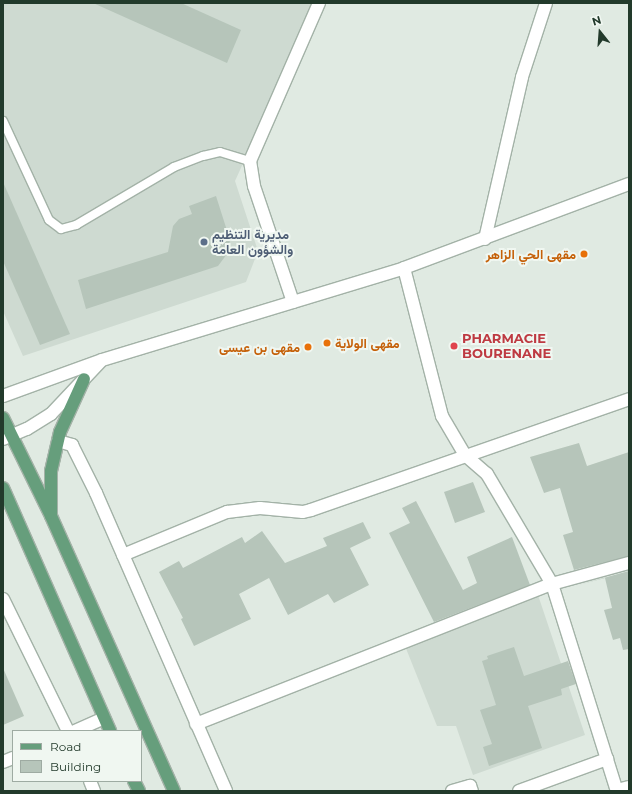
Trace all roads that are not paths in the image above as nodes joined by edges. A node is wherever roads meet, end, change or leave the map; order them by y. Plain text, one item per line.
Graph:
1 (319, 3) edge
2 (546, 3) edge
3 (3, 121) edge
4 (250, 161) junction
5 (629, 184) edge
6 (485, 239) junction
7 (404, 268) junction
8 (293, 302) junction
9 (102, 360) junction
10 (84, 379) junction
11 (3, 396) edge
12 (629, 399) edge
13 (3, 418) edge
14 (7, 438) edge
15 (58, 441) junction
16 (465, 455) junction
17 (3, 488) edge
18 (3, 507) edge
19 (51, 516) junction
20 (16, 517) junction
21 (123, 555) junction
22 (629, 563) edge
23 (552, 584) junction
24 (3, 599) edge
25 (104, 718) junction
26 (196, 724) junction
27 (68, 730) edge
28 (77, 730) edge
29 (110, 730) edge
30 (608, 759) junction
31 (134, 782) edge
32 (621, 789) edge
33 (139, 791) edge
34 (174, 791) edge
35 (226, 791) edge
36 (452, 791) edge
37 (472, 791) edge
38 (519, 791) edge

1 - 4 street
2 - 6 street
3 - 4 lane
4 - 8 street
5 - 6 street
6 - 7 street
7 - 8 street
7 - 16 street
8 - 9 street
9 - 10 street
9 - 11 street
10 - 14 street
10 - 15 main road
12 - 16 street
13 - 14 main road
14 - 19 main road
15 - 19 main road
15 - 21 street
16 - 21 street
16 - 23 street
17 - 20 main road
18 - 20 main road
19 - 34 main road
20 - 25 main road
21 - 26 street
22 - 23 street
23 - 26 street
23 - 30 street
24 - 27 street
25 - 28 street
25 - 29 main road
26 - 35 street
30 - 32 street
30 - 38 street
31 - 33 main road
36 - 37 street

